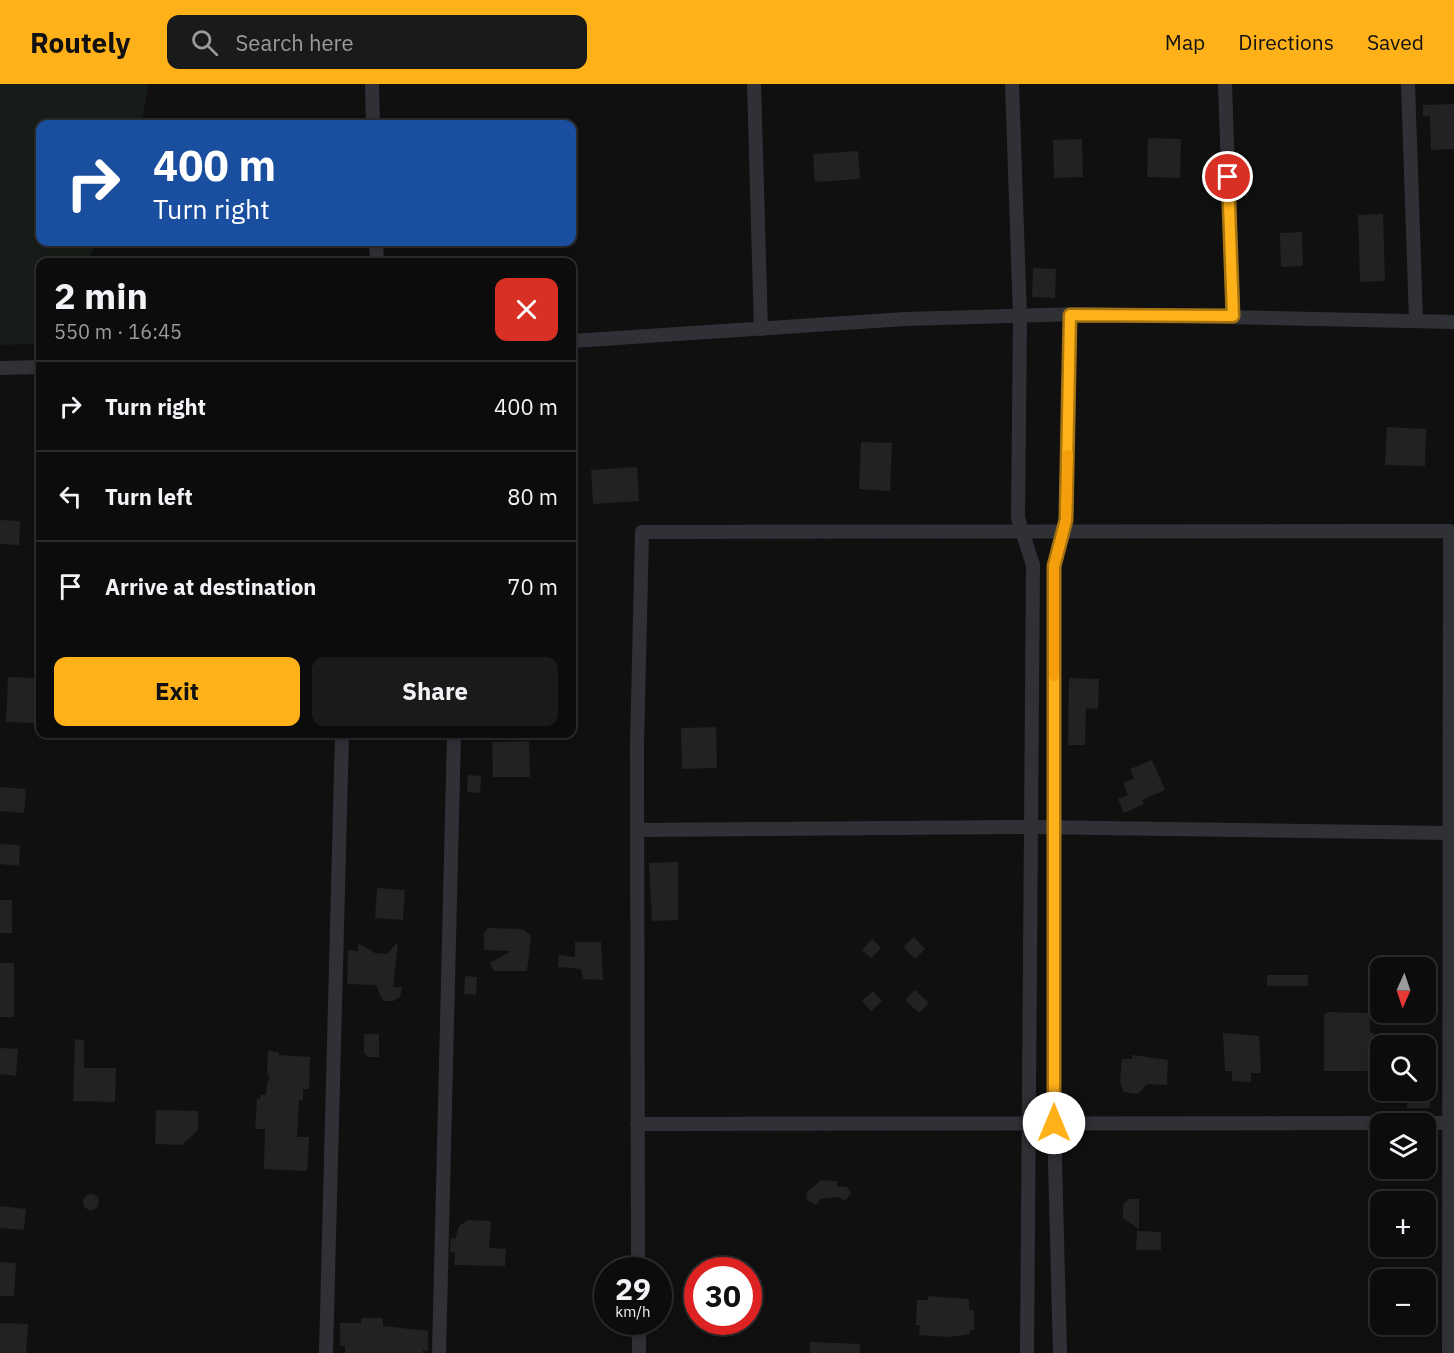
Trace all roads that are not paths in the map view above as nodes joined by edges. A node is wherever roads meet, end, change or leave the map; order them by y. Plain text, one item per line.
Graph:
1 (372, 84) edge
2 (754, 84) edge
3 (1012, 84) edge
4 (1225, 84) edge
5 (1408, 84) edge
6 (373, 120) edge
7 (1070, 315) junction
8 (1233, 316) junction
9 (1020, 317) junction
10 (1416, 320) junction
11 (1454, 322) edge
12 (761, 329) junction
13 (576, 341) edge
14 (36, 367) edge
15 (0, 368) edge
16 (1021, 531) junction
17 (1064, 532) junction
18 (342, 738) edge
19 (454, 738) edge
20 (1032, 827) junction
21 (1055, 828) junction
22 (638, 831) junction
23 (1448, 833) junction
24 (1029, 1122) junction
25 (1054, 1123) junction
26 (1448, 1123) junction
27 (638, 1124) junction
28 (638, 1257) edge
29 (639, 1335) edge
30 (326, 1353) edge
31 (439, 1353) edge
32 (639, 1353) edge
33 (1027, 1353) edge
34 (1060, 1353) edge
35 (1449, 1353) edge

1 - 6 street
2 - 12 street
3 - 9 street
4 - 8 street
5 - 10 street
7 - 8 street
7 - 9 street
7 - 17 street
8 - 10 street
9 - 12 street
9 - 16 street
10 - 11 street
12 - 13 street
14 - 15 street
16 - 17 street
16 - 20 street
16 - 22 street
17 - 21 street
17 - 23 street
18 - 30 street
19 - 31 street
20 - 21 street
20 - 22 street
20 - 24 street
21 - 23 street
21 - 25 street
22 - 27 street
23 - 26 street
24 - 25 street
24 - 27 street
24 - 33 street
25 - 26 street
25 - 34 street
26 - 35 street
27 - 28 street
29 - 32 street

